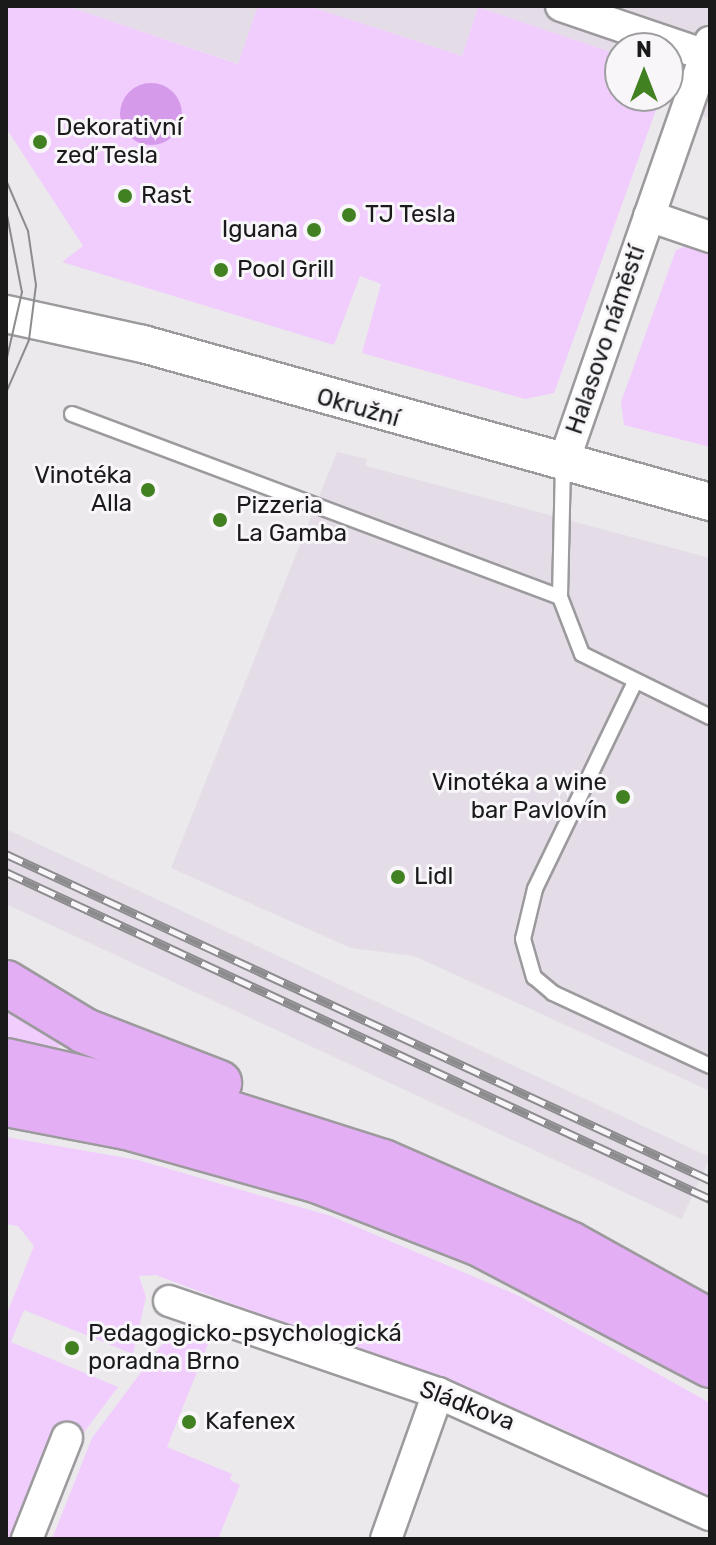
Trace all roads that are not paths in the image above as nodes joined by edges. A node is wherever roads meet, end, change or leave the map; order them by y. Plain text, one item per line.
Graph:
1 (561, 6) edge
2 (708, 48) edge
3 (649, 216) junction
4 (710, 237) edge
5 (6, 314) edge
6 (72, 414) dead end
7 (563, 464) junction
8 (710, 502) edge
9 (560, 597) junction
10 (635, 682) junction
11 (710, 717) edge
12 (6, 983) edge
13 (6, 1061) edge
14 (710, 1066) edge
15 (6, 1104) edge
16 (442, 1186) junction
17 (169, 1301) dead end
18 (710, 1322) edge
19 (710, 1365) edge
20 (438, 1393) junction
21 (67, 1438) dead end
22 (710, 1515) edge
23 (27, 1539) edge
24 (386, 1539) edge

1 - 2 street, Halasovo náměstí
2 - 3 street, Halasovo náměstí
3 - 4 street, Halasovo náměstí
3 - 7 street, Halasovo náměstí
5 - 7 street, Okružní
6 - 9 lane
7 - 8 street, Okružní
7 - 9 lane
9 - 10 lane
10 - 11 lane
10 - 14 lane
12 - 16 highway
13 - 16 highway
15 - 19 highway
16 - 18 highway
17 - 20 street, Sládkova
20 - 22 street, Sládkova
20 - 24 street
21 - 23 street

